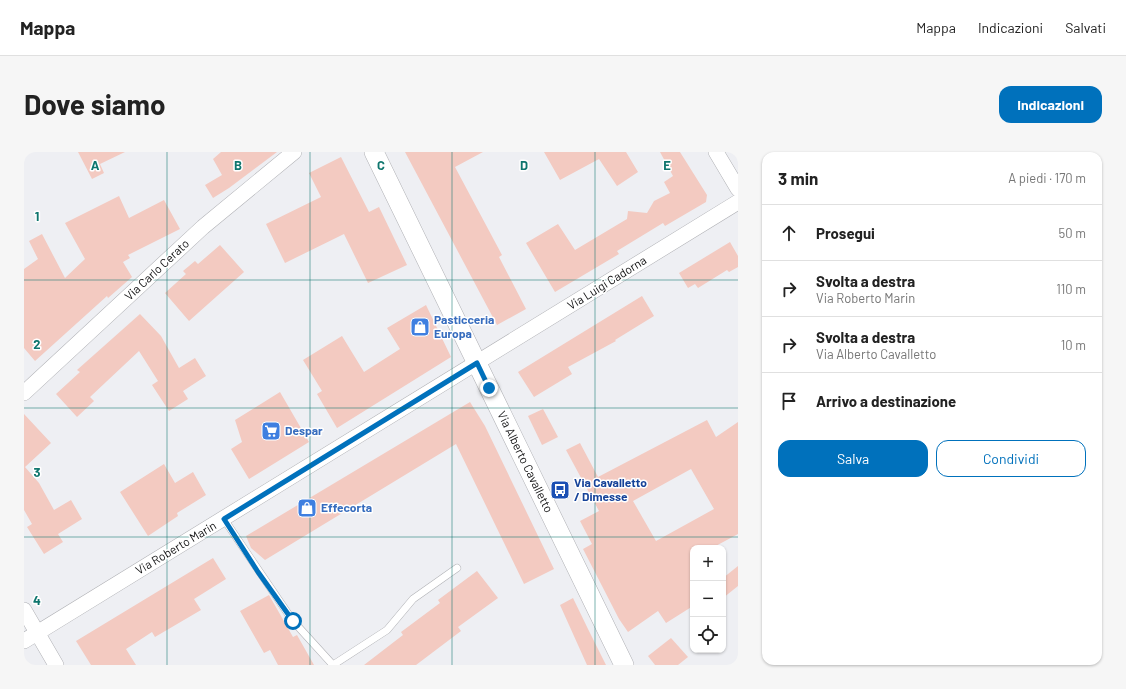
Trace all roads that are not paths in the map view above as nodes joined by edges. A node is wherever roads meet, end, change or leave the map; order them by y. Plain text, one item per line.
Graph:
1 (294, 152) edge
2 (374, 152) edge
3 (716, 152) edge
4 (738, 189) edge
5 (738, 202) edge
6 (477, 363) junction
7 (24, 393) edge
8 (224, 519) junction
9 (457, 568) dead end
10 (24, 610) edge
11 (38, 632) junction
12 (24, 641) edge
13 (56, 665) edge
14 (333, 665) edge
15 (624, 665) edge

1 - 7 street, Via Carlo Cerato
2 - 6 street, Via Alberto Cavalletto
3 - 4 street
5 - 6 street, Via Luigi Cadorna
6 - 8 street, Via Roberto Marin
6 - 15 street, Via Alberto Cavalletto
8 - 11 street, Via Roberto Marin
8 - 14 lane
9 - 14 lane
10 - 11 street
11 - 12 street, Via Roberto Marin
11 - 13 street

